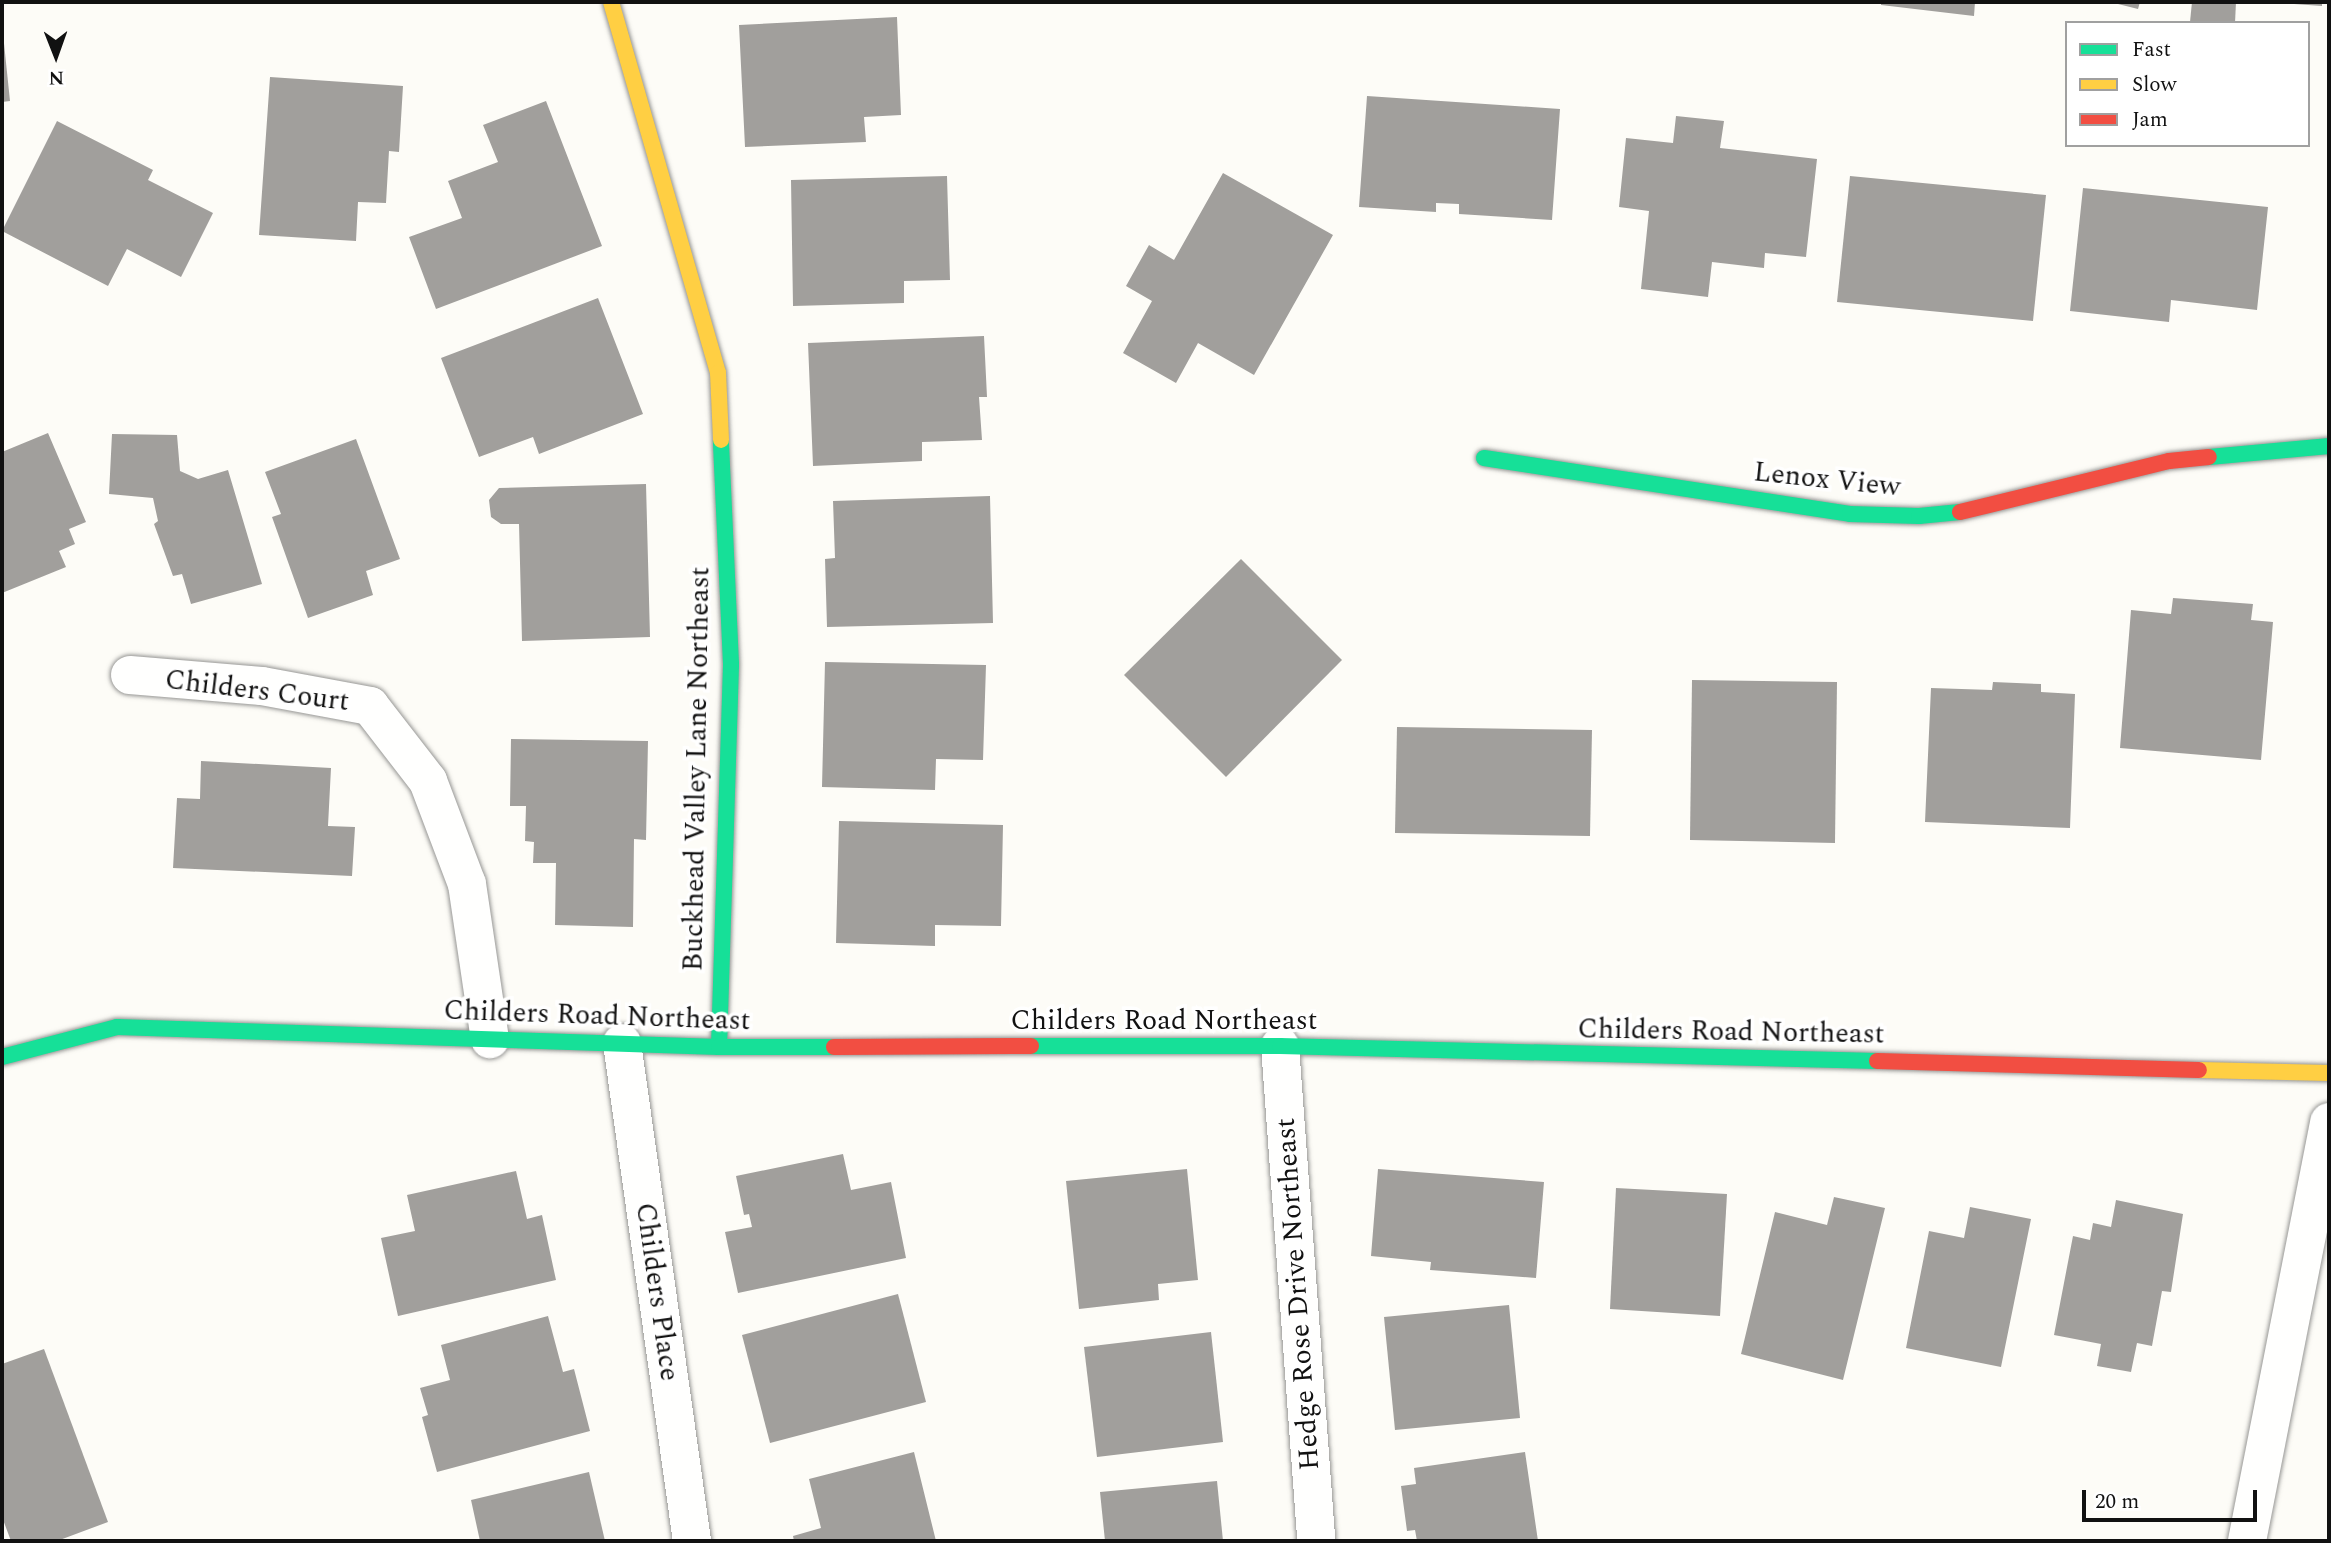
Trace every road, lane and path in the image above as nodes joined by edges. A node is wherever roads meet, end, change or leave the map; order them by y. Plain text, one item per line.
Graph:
1 (611, 2) edge
2 (2329, 446) edge
3 (1484, 458) dead end
4 (130, 675) dead end
5 (490, 1039) junction
6 (622, 1043) junction
7 (1280, 1046) junction
8 (719, 1047) junction
9 (2, 1057) edge
10 (2329, 1073) edge
11 (2329, 1122) edge
12 (692, 1541) edge
13 (1316, 1541) edge
14 (2248, 1541) edge

1 - 8 street, Buckhead Valley Lane Northeast
2 - 3 street, Lenox View
4 - 5 street, Childers Court
5 - 6 street, Childers Road Northeast
5 - 9 street, Childers Road Northeast
6 - 8 street, Childers Road Northeast
6 - 12 street, Childers Place
7 - 8 street, Childers Road Northeast
7 - 10 street, Childers Road Northeast
7 - 13 street, Hedge Rose Drive Northeast
11 - 14 street

